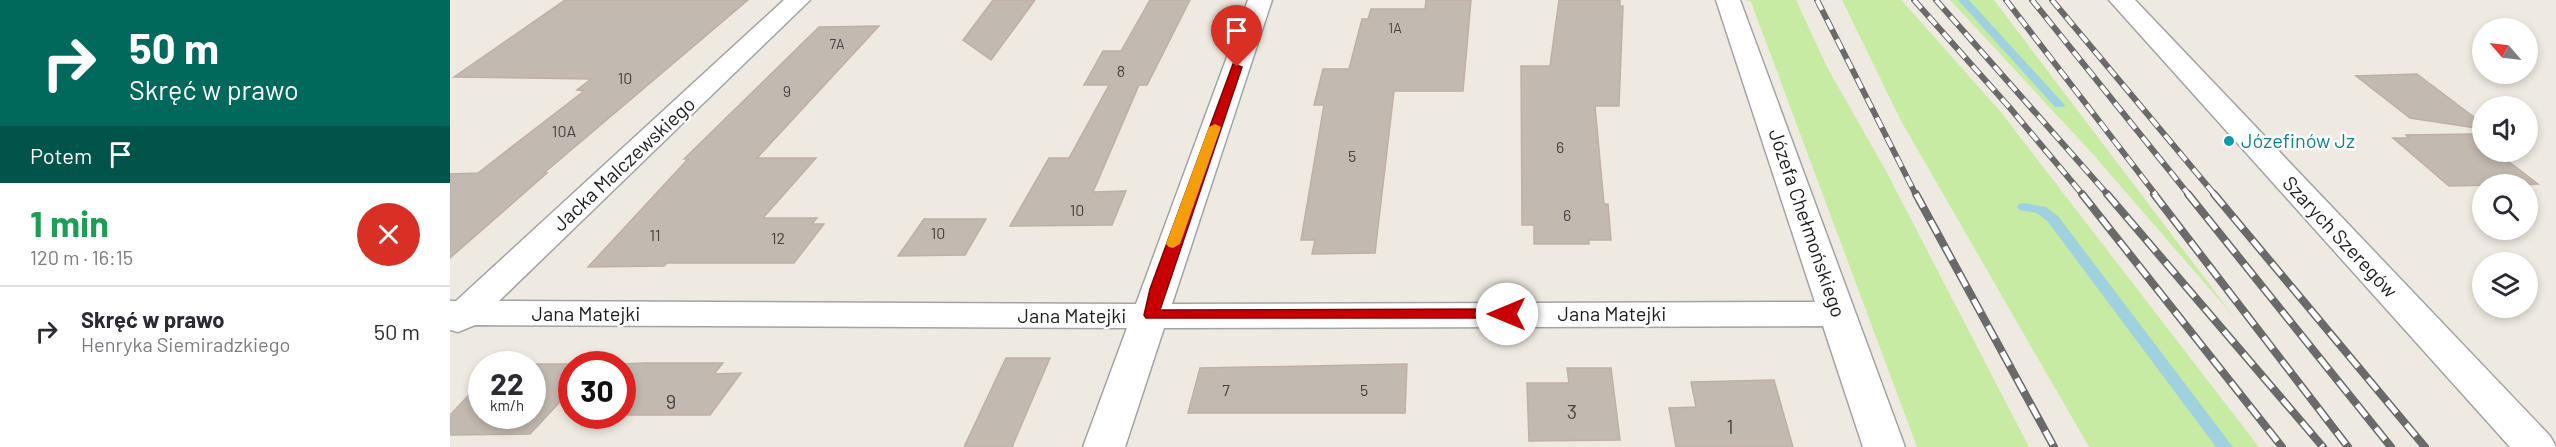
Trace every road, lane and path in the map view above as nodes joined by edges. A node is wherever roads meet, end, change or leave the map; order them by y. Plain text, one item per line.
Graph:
1 (798, 0) edge
2 (1260, 0) edge
3 (1728, 0) edge
4 (2121, 0) edge
5 (1839, 314) junction
6 (1151, 315) junction
7 (455, 318) edge
8 (1104, 447) edge
9 (1884, 447) edge
10 (2535, 447) edge

1 - 7 street, Jacka Malczewskiego
2 - 6 street
3 - 5 street, Józefa Chełmońskiego
4 - 10 street, Szarych Szeregów
5 - 6 street, Jana Matejki
5 - 9 street, Józefa Chełmońskiego
6 - 7 street, Jana Matejki
6 - 8 street

